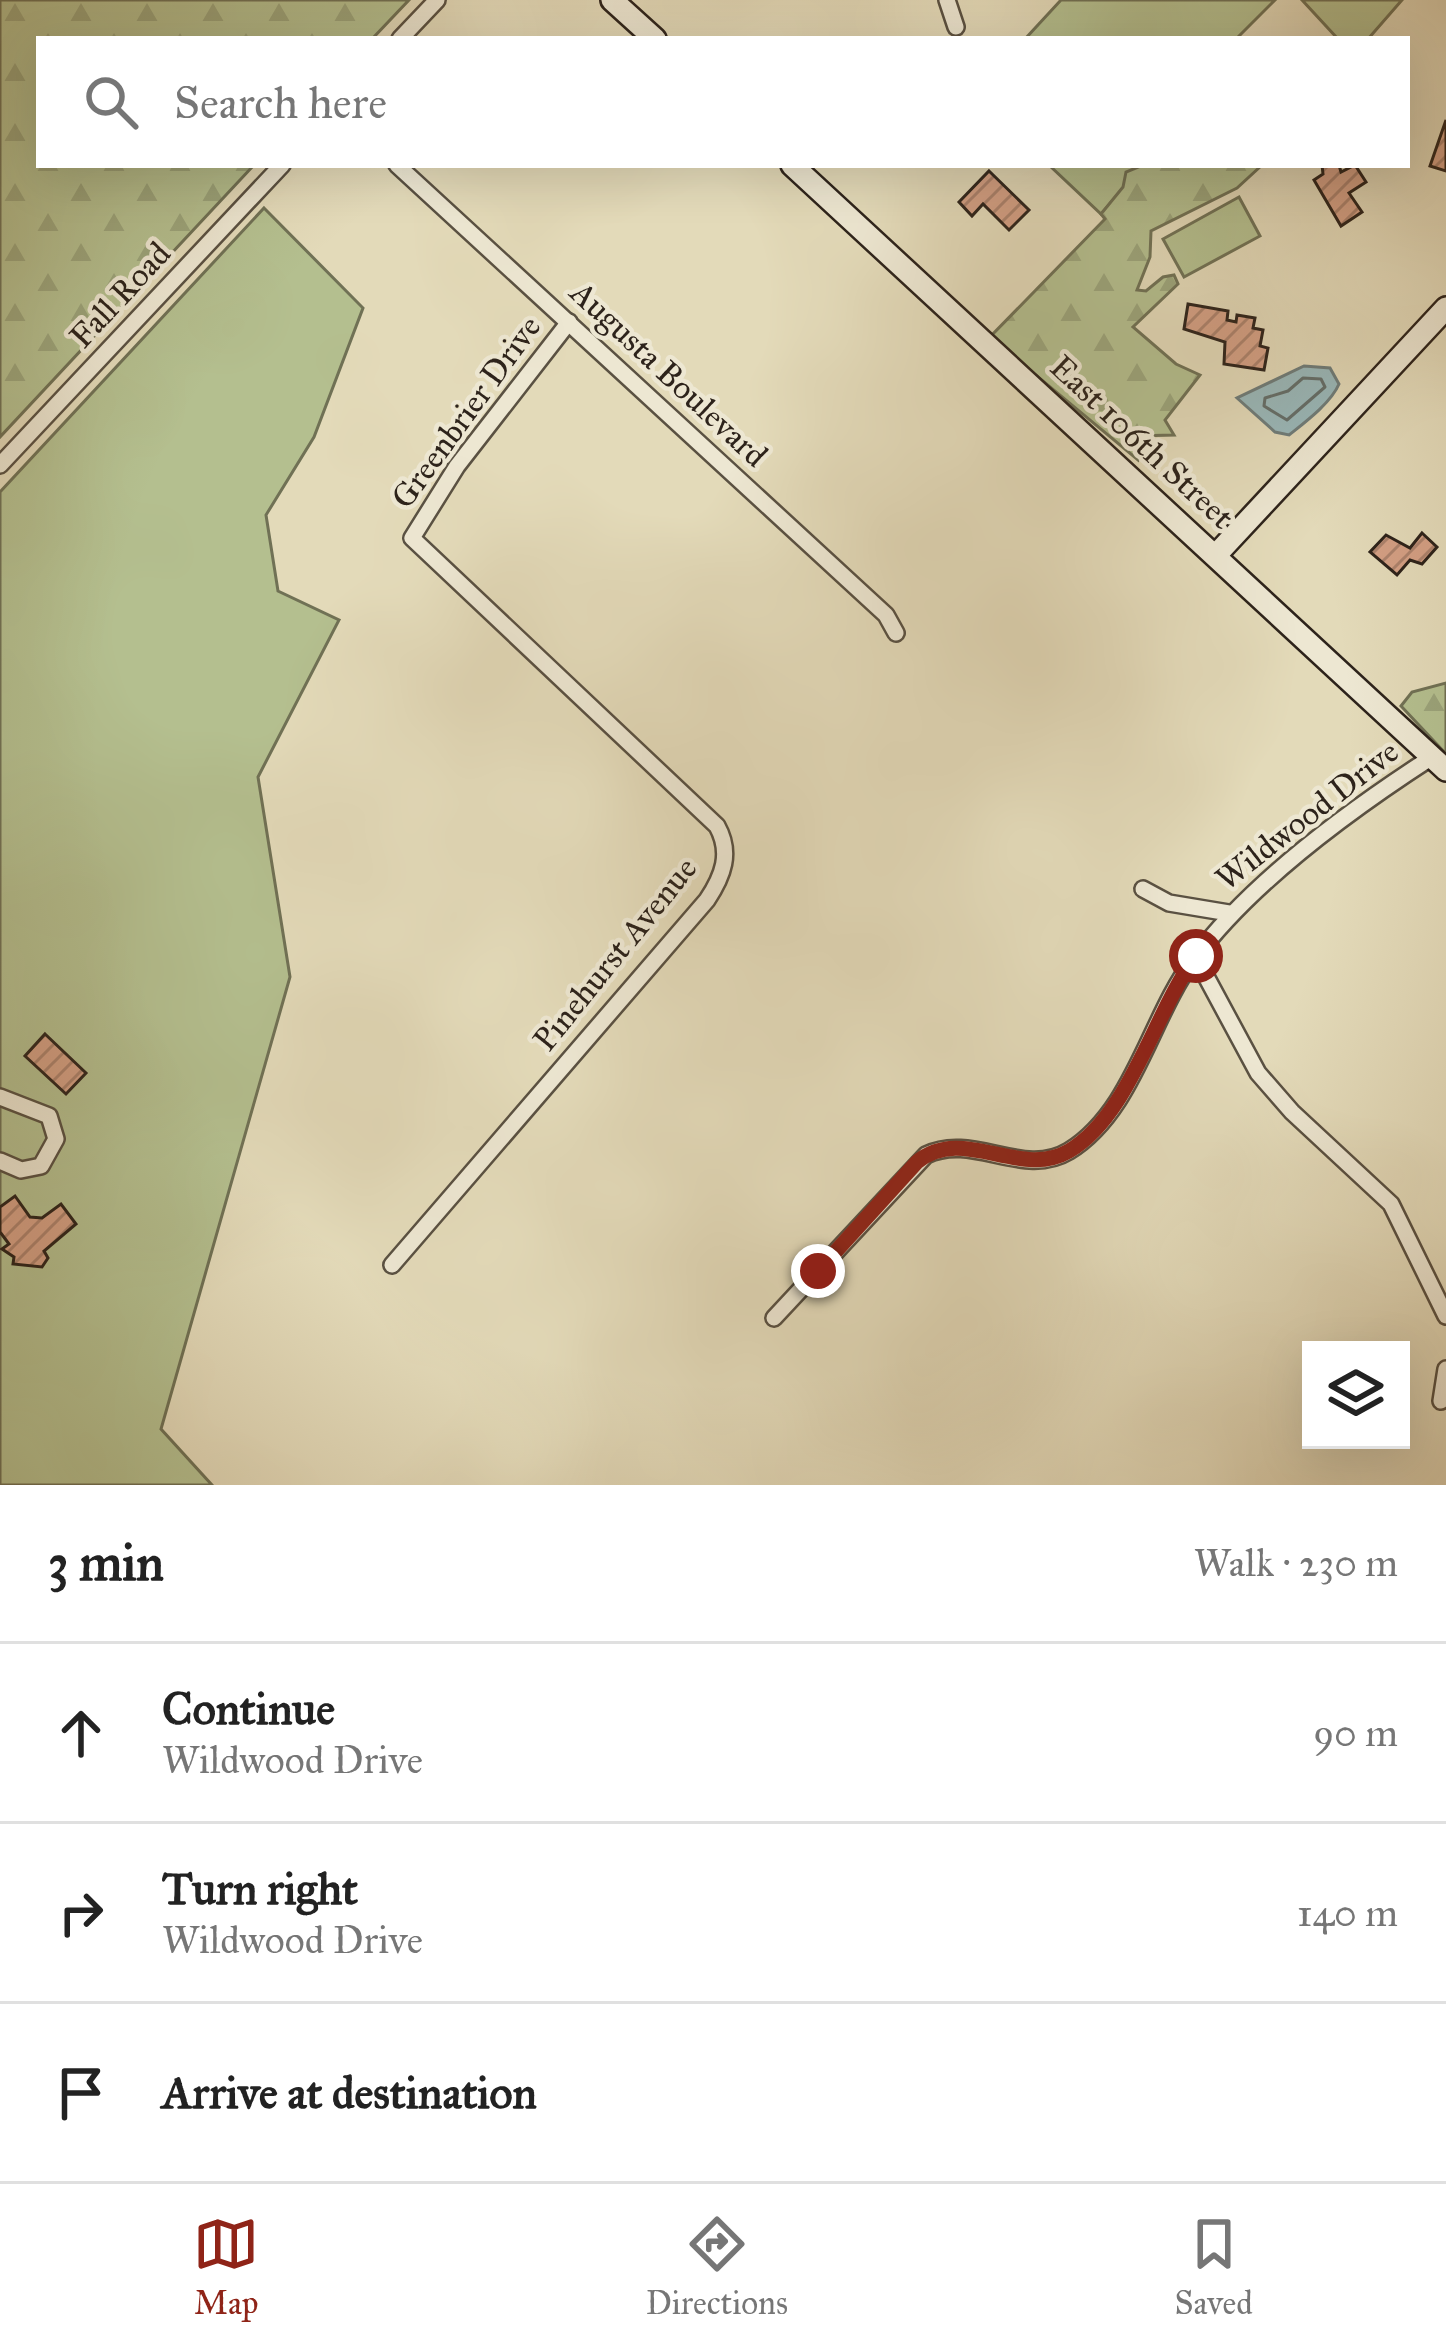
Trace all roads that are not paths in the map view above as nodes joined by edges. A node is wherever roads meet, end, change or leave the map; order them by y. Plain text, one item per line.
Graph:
1 (436, 0) edge
2 (947, 0) edge
3 (624, 4) edge
4 (956, 27) dead end
5 (403, 36) edge
6 (652, 36) edge
7 (279, 168) edge
8 (400, 168) edge
9 (795, 168) edge
10 (1446, 308) edge
11 (569, 322) junction
12 (0, 465) edge
13 (412, 538) joint
14 (1216, 555) junction
15 (896, 633) dead end
16 (1439, 764) edge
17 (1143, 889) dead end
18 (1229, 913) junction
19 (1196, 956) junction
20 (0, 1097) edge
21 (0, 1161) edge
22 (392, 1265) dead end
23 (1446, 1316) edge
24 (774, 1318) dead end
25 (1446, 1370) edge
26 (1441, 1401) dead end

1 - 5 street
2 - 4 street
3 - 6 street
7 - 12 street, Fall Road
8 - 11 street, Augusta Boulevard
9 - 14 street, East 106th Street
10 - 14 street
11 - 13 street, Greenbrier Drive
11 - 15 street, Augusta Boulevard
13 - 22 street, Pinehurst Avenue
14 - 16 street, East 106th Street
16 - 18 street, Wildwood Drive
17 - 18 street
18 - 19 street, Wildwood Drive
19 - 23 street
19 - 24 street, Wildwood Drive
20 - 21 street
25 - 26 street

